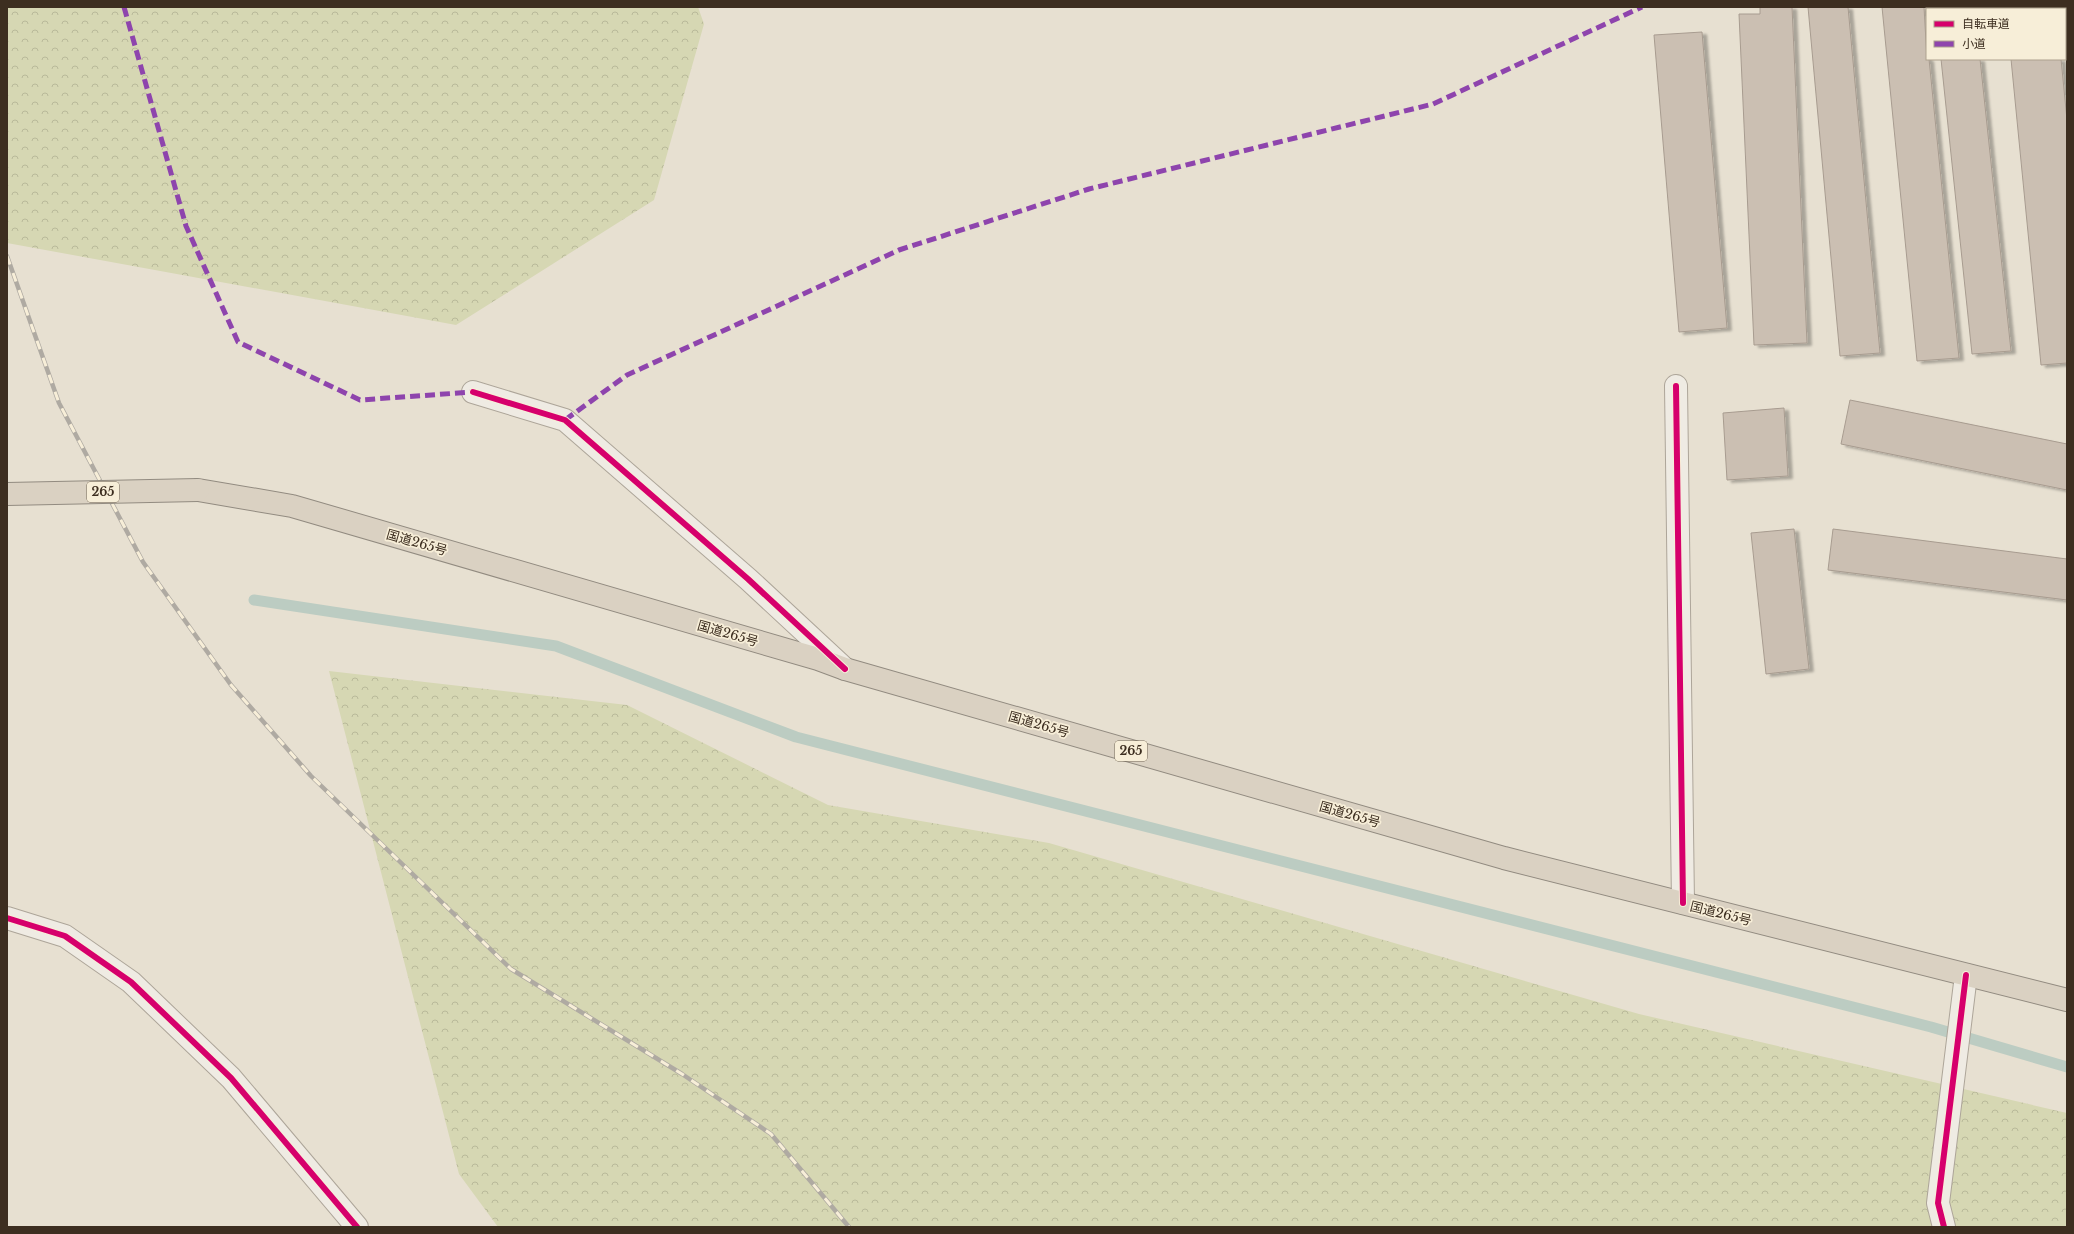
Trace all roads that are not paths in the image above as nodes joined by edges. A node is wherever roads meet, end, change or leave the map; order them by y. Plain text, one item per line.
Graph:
1 (1676, 386) dead end
2 (473, 392) dead end
3 (7, 494) edge
4 (845, 668) junction
5 (1683, 903) junction
6 (7, 918) edge
7 (1966, 975) junction
8 (2067, 1000) edge
9 (357, 1227) edge
10 (1944, 1227) edge

1 - 5 street
2 - 4 street
3 - 4 highway, 国道265号 / 265, bridge
4 - 5 highway, 国道265号 / 265
5 - 7 highway, 国道265号 / 265
6 - 9 street
7 - 8 highway, 国道265号 / 265
7 - 10 street

